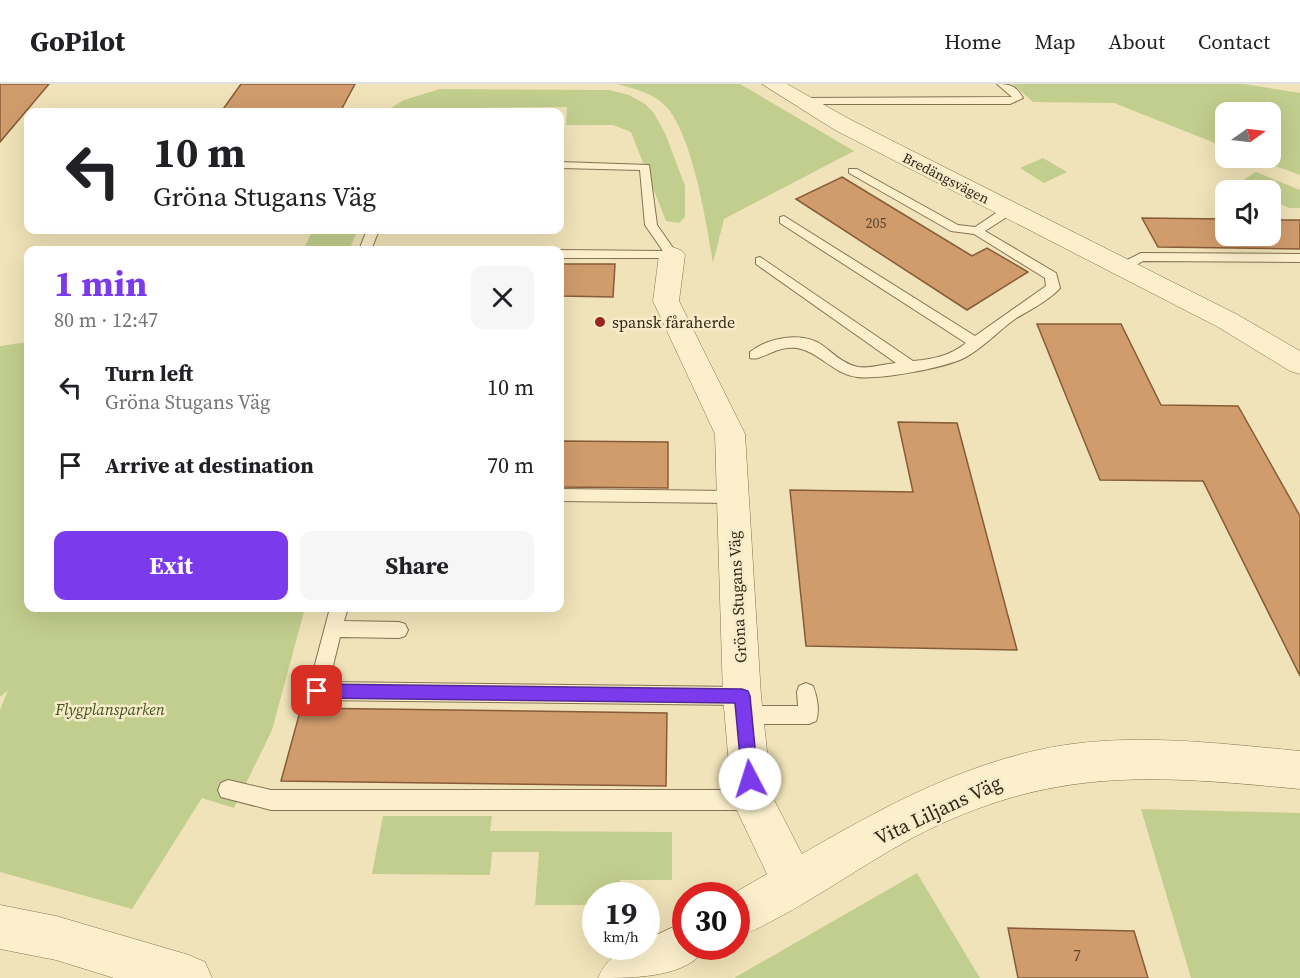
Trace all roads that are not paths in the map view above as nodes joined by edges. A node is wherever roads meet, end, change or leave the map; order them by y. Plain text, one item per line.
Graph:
1 (772, 84) edge
2 (1002, 84) edge
3 (800, 100) junction
4 (564, 165) edge
5 (853, 171) dead end
6 (1009, 210) junction
7 (784, 220) dead end
8 (977, 231) junction
9 (564, 254) edge
10 (672, 255) junction
11 (1300, 258) edge
12 (760, 261) dead end
13 (1122, 268) junction
14 (975, 342) junction
15 (754, 355) dead end
16 (1300, 364) edge
17 (908, 365) junction
18 (564, 495) edge
19 (731, 497) junction
20 (338, 612) edge
21 (334, 629) junction
22 (399, 630) dead end
23 (806, 692) dead end
24 (743, 706) junction
25 (1300, 770) edge
26 (228, 790) dead end
27 (752, 800) junction
28 (794, 884) junction
29 (750, 908) edge
30 (0, 927) edge
31 (672, 951) edge
32 (189, 978) edge
33 (621, 978) edge

1 - 3 street, Bredängsvägen
2 - 3 lane
3 - 6 street, Bredängsvägen
4 - 10 lane
5 - 8 lane
6 - 8 lane
6 - 13 street, Bredängsvägen
7 - 14 lane
8 - 14 lane
9 - 10 lane
10 - 19 street, Gröna Stugans Väg
11 - 13 lane
12 - 17 lane
13 - 16 street, Bredängsvägen
14 - 17 lane
15 - 17 lane
18 - 19 lane
19 - 24 street, Gröna Stugans Väg
20 - 21 lane
21 - 22 lane
21 - 24 lane
23 - 24 lane
24 - 27 street, Gröna Stugans Väg
25 - 28 street, Vita Liljans Väg
26 - 27 lane
27 - 28 street, Gröna Stugans Väg
28 - 29 street, Vita Liljans Väg
30 - 32 street
31 - 33 street

